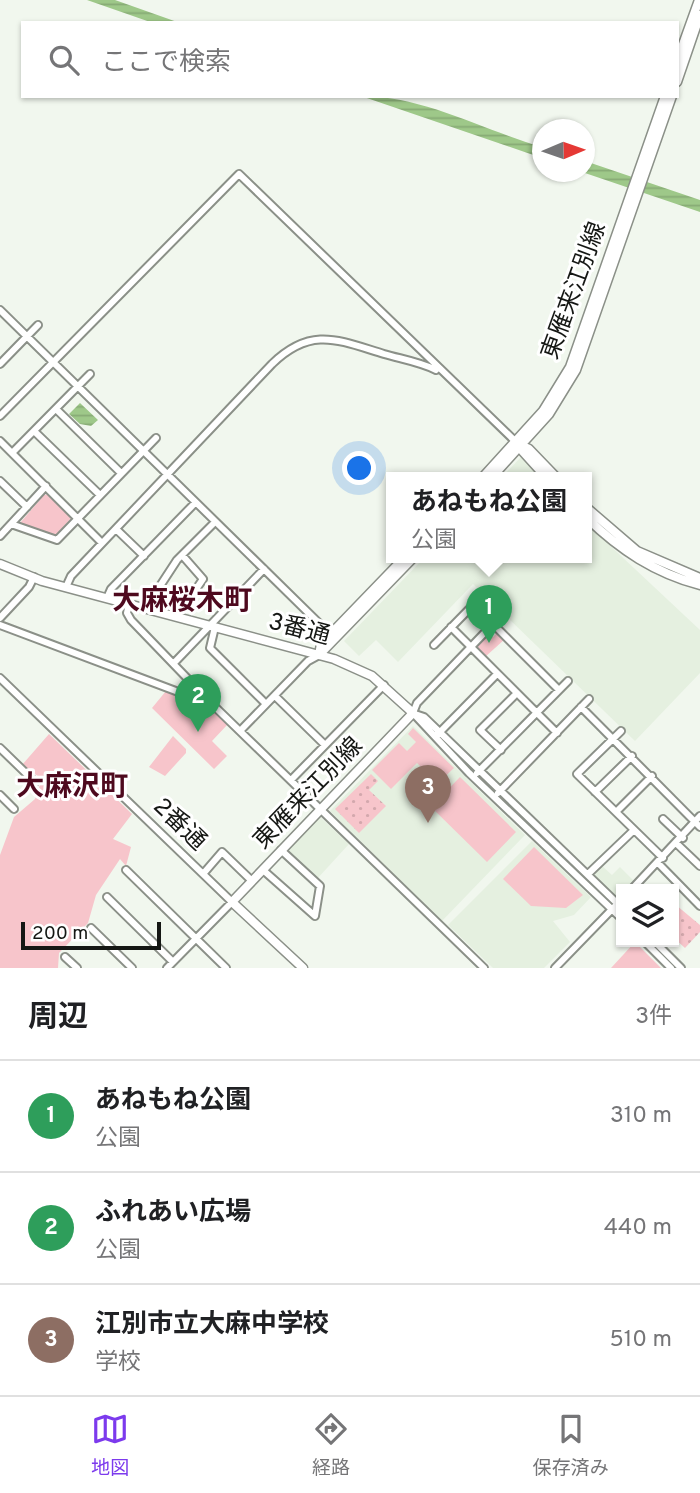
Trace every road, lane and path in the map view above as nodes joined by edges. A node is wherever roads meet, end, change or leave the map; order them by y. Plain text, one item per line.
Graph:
1 (699, 0) edge
2 (700, 15) edge
3 (679, 55) edge
4 (679, 76) edge
5 (664, 98) edge
6 (671, 98) edge
7 (649, 152) junction
8 (0, 310) edge
9 (38, 325) dead end
10 (27, 336) junction
11 (2, 359) edge
12 (53, 362) junction
13 (90, 374) dead end
14 (446, 377) junction
15 (78, 386) junction
16 (56, 409) junction
17 (0, 416) edge
18 (34, 430) junction
19 (156, 438) dead end
20 (0, 441) edge
21 (519, 446) junction
22 (144, 450) junction
23 (12, 453) junction
24 (489, 472) edge
25 (496, 472) edge
26 (542, 472) edge
27 (550, 472) edge
28 (121, 474) junction
29 (169, 474) junction
30 (0, 481) edge
31 (46, 486) junction
32 (100, 495) junction
33 (195, 503) junction
34 (27, 507) junction
35 (592, 512) edge
36 (79, 519) junction
37 (592, 521) edge
38 (215, 522) junction
39 (11, 524) junction
40 (116, 529) junction
41 (0, 536) edge
42 (102, 543) junction
43 (182, 555) junction
44 (144, 556) junction
45 (399, 563) edge
46 (408, 563) edge
47 (0, 564) edge
48 (264, 569) junction
49 (34, 577) junction
50 (700, 578) edge
51 (700, 585) edge
52 (66, 587) junction
53 (107, 598) junction
54 (478, 600) dead end
55 (129, 604) junction
56 (145, 609) junction
57 (177, 617) junction
58 (0, 618) edge
59 (0, 625) edge
60 (212, 626) junction
61 (451, 628) junction
62 (330, 634) junction
63 (434, 645) dead end
64 (471, 647) junction
65 (319, 655) junction
66 (174, 663) junction
67 (497, 674) junction
68 (0, 678) edge
69 (568, 681) dead end
70 (384, 685) junction
71 (559, 690) junction
72 (517, 693) junction
73 (275, 696) junction
74 (590, 699) dead end
75 (266, 704) junction
76 (213, 705) junction
77 (582, 707) junction
78 (413, 713) junction
79 (537, 713) junction
80 (621, 730) dead end
81 (240, 731) junction
82 (557, 733) junction
83 (437, 735) junction
84 (613, 738) junction
85 (325, 745) junction
86 (0, 748) edge
87 (501, 750) junction
88 (632, 756) junction
89 (480, 771) junction
90 (652, 776) junction
91 (474, 777) junction
92 (291, 780) junction
93 (35, 782) dead end
94 (595, 792) junction
95 (497, 794) junction
96 (0, 795) edge
97 (14, 809) dead end
98 (321, 810) junction
99 (616, 812) junction
100 (663, 818) dead end
101 (698, 822) edge
102 (634, 830) junction
103 (680, 841) junction
104 (281, 850) junction
105 (660, 861) junction
106 (700, 866) edge
107 (125, 870) dead end
108 (263, 870) junction
109 (203, 874) junction
110 (588, 874) junction
111 (252, 881) junction
112 (637, 884) edge
113 (107, 898) dead end
114 (232, 902) junction
115 (616, 903) edge
116 (616, 903) edge
117 (700, 906) edge
118 (616, 907) edge
119 (91, 928) dead end
120 (196, 938) junction
121 (650, 947) edge
122 (660, 947) edge
123 (65, 957) dead end
124 (170, 966) edge
125 (77, 968) edge
126 (132, 968) edge
127 (226, 968) edge
128 (303, 968) edge
129 (484, 968) edge
130 (555, 968) edge
131 (671, 968) edge
132 (681, 968) edge

1 - 3 main road
2 - 4 main road
5 - 7 main road, 東雁来江別線
6 - 7 main road, 東雁来江別線
7 - 21 main road, 東雁来江別線
8 - 10 street
9 - 10 street
10 - 11 street
10 - 12 street
12 - 14 street
12 - 15 street
12 - 17 street
13 - 15 street
14 - 21 street
14 - 29 street
15 - 16 street
15 - 22 street
16 - 18 street
16 - 28 street
18 - 23 street
18 - 32 street
19 - 22 street
20 - 23 street
21 - 24 main road, 東雁来江別線
21 - 25 main road, 東雁来江別線
21 - 26 main road
21 - 27 main road
22 - 28 street
22 - 29 street
23 - 31 street
28 - 32 street
29 - 33 street
29 - 40 street
30 - 34 street
31 - 34 street
31 - 36 street
32 - 36 street
33 - 38 street
33 - 44 street
34 - 39 street
35 - 50 main road
36 - 39 street
36 - 42 street
37 - 51 main road
38 - 43 street
38 - 48 street
39 - 41 street
40 - 42 street
40 - 44 street
42 - 52 street
43 - 56 street
43 - 57 street
44 - 53 street
45 - 62 main road
46 - 65 main road
47 - 49 main road, 3番通
48 - 60 street
48 - 62 street
49 - 52 main road, 3番通
49 - 58 street
52 - 53 main road, 3番通
53 - 55 main road, 3番通
54 - 61 street
55 - 56 main road, 3番通
55 - 66 street
56 - 57 main road, 3番通
57 - 60 main road, 3番通
59 - 76 street
60 - 65 main road, 3番通
60 - 66 street
60 - 75 street
61 - 63 street
61 - 64 street
62 - 65 main road
64 - 67 street
64 - 71 street
64 - 78 street
65 - 70 main road, 3番通
65 - 73 street
66 - 76 street
67 - 72 street
67 - 83 street
68 - 109 street, 2番通
69 - 71 street
70 - 78 main road, 3番通
70 - 85 street
71 - 79 street
72 - 79 street
72 - 87 street
73 - 75 street
73 - 85 street
74 - 77 street
75 - 81 street
76 - 81 street
77 - 82 street
77 - 84 street
78 - 83 street, 3番通
78 - 98 main road, 東雁来江別線
79 - 82 street
79 - 87 street
80 - 84 street
81 - 92 street
82 - 95 street
83 - 89 street, 3番通
83 - 91 street, 3番通
84 - 88 street
84 - 94 street
85 - 92 street
86 - 93 street
87 - 89 street
88 - 90 street
88 - 94 street
89 - 91 street
89 - 95 street, 3番通
90 - 99 street
90 - 101 street
91 - 95 street, 3番通
92 - 98 street
94 - 99 street
95 - 110 street, 3番通
95 - 115 street, 3番通
96 - 97 street
98 - 104 main road, 東雁来江別線
98 - 129 street
99 - 102 street
100 - 103 street
101 - 103 street
102 - 105 street
102 - 110 street
103 - 105 street
103 - 106 street
104 - 108 main road, 東雁来江別線
104 - 108 street
105 - 112 street
105 - 117 street
107 - 120 street
108 - 111 main road, 東雁来江別線
109 - 111 street
109 - 114 street, 2番通
110 - 116 street, 3番通
111 - 114 main road, 東雁来江別線
113 - 124 street
114 - 120 street
114 - 128 main road, 2番通
118 - 130 street
119 - 126 street
120 - 124 street
120 - 127 street
121 - 131 street
122 - 132 street
123 - 125 street

